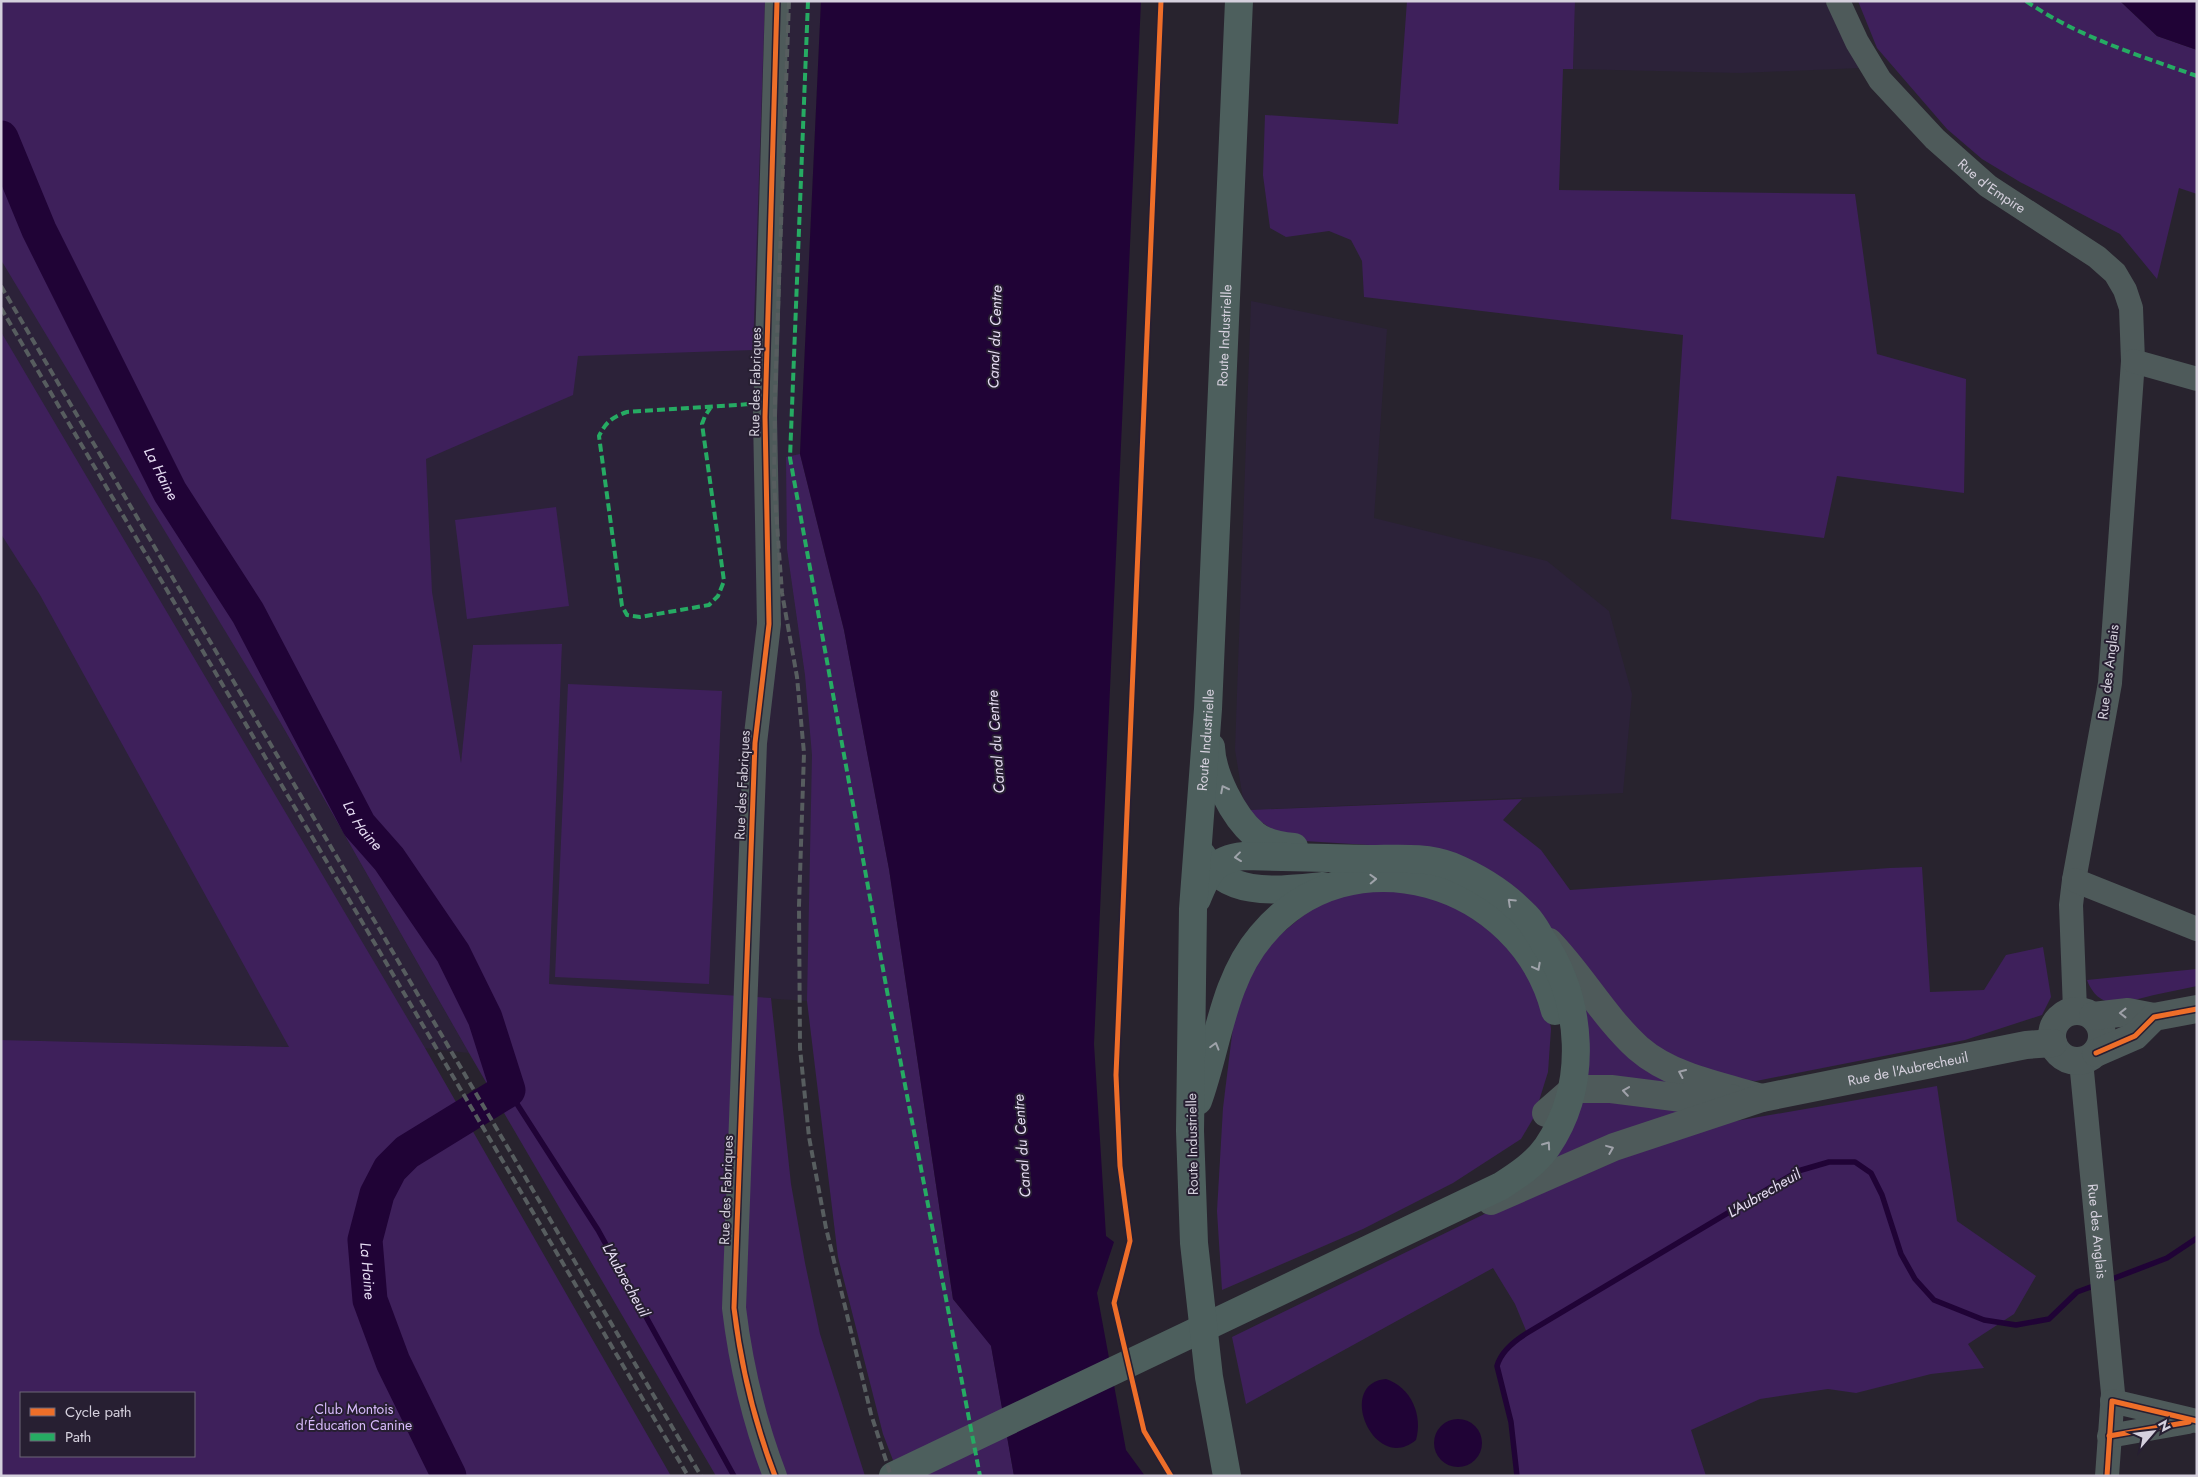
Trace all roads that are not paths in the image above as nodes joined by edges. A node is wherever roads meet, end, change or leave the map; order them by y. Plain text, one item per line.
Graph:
1 (777, 1) edge
2 (1239, 1) edge
3 (1838, 1) edge
4 (2133, 361) junction
5 (2197, 379) edge
6 (1208, 709) junction
7 (1196, 845) junction
8 (1420, 860) junction
9 (1212, 870) junction
10 (2074, 880) junction
11 (1338, 884) junction
12 (1193, 909) junction
13 (1535, 928) junction
14 (2197, 929) edge
15 (2197, 1009) edge
16 (2084, 1013) junction
17 (2154, 1018) junction
18 (2052, 1043) junction
19 (2089, 1057) junction
20 (1570, 1092) junction
21 (1762, 1098) junction
22 (1546, 1113) junction
23 (1190, 1131) junction
24 (1434, 1218) junction
25 (1388, 1241) junction
26 (2112, 1402) junction
27 (2196, 1421) edge
28 (2109, 1436) junction
29 (775, 1476) edge
30 (893, 1476) edge
31 (1227, 1476) edge
32 (2107, 1476) edge

1 - 29 street, Rue des Fabriques
2 - 6 main road, Route Industrielle
3 - 4 street, Rue d'Empire
4 - 5 street
4 - 10 street, Rue des Anglais
6 - 7 main road, Route Industrielle
8 -> 6 main road
7 - 9 main road
7 - 12 main road, Route Industrielle
8 -> 9 main road
13 -> 8 main road
9 - 11 main road
9 - 12 main road
10 - 14 street
10 - 16 street, Rue des Anglais
11 -> 22 main road
23 -> 11 main road
12 - 23 main road, Route Industrielle
13 - 20 main road
21 -> 13 street
15 - 17 street
17 -> 16 street
16 - 18 street
16 - 19 street
17 - 19 street
18 - 19 street
18 - 21 street, Rue de l'Aubrecheuil
19 - 26 street, Rue des Anglais
21 -> 20 street
20 - 22 street
24 -> 20 main road
25 -> 21 street
22 - 24 main road
23 - 31 main road, Route Industrielle
24 - 25 main road
25 - 30 main road
26 - 27 street
26 - 28 street, Rue des Anglais
27 - 28 street
28 - 32 street, Rue des Anglais

